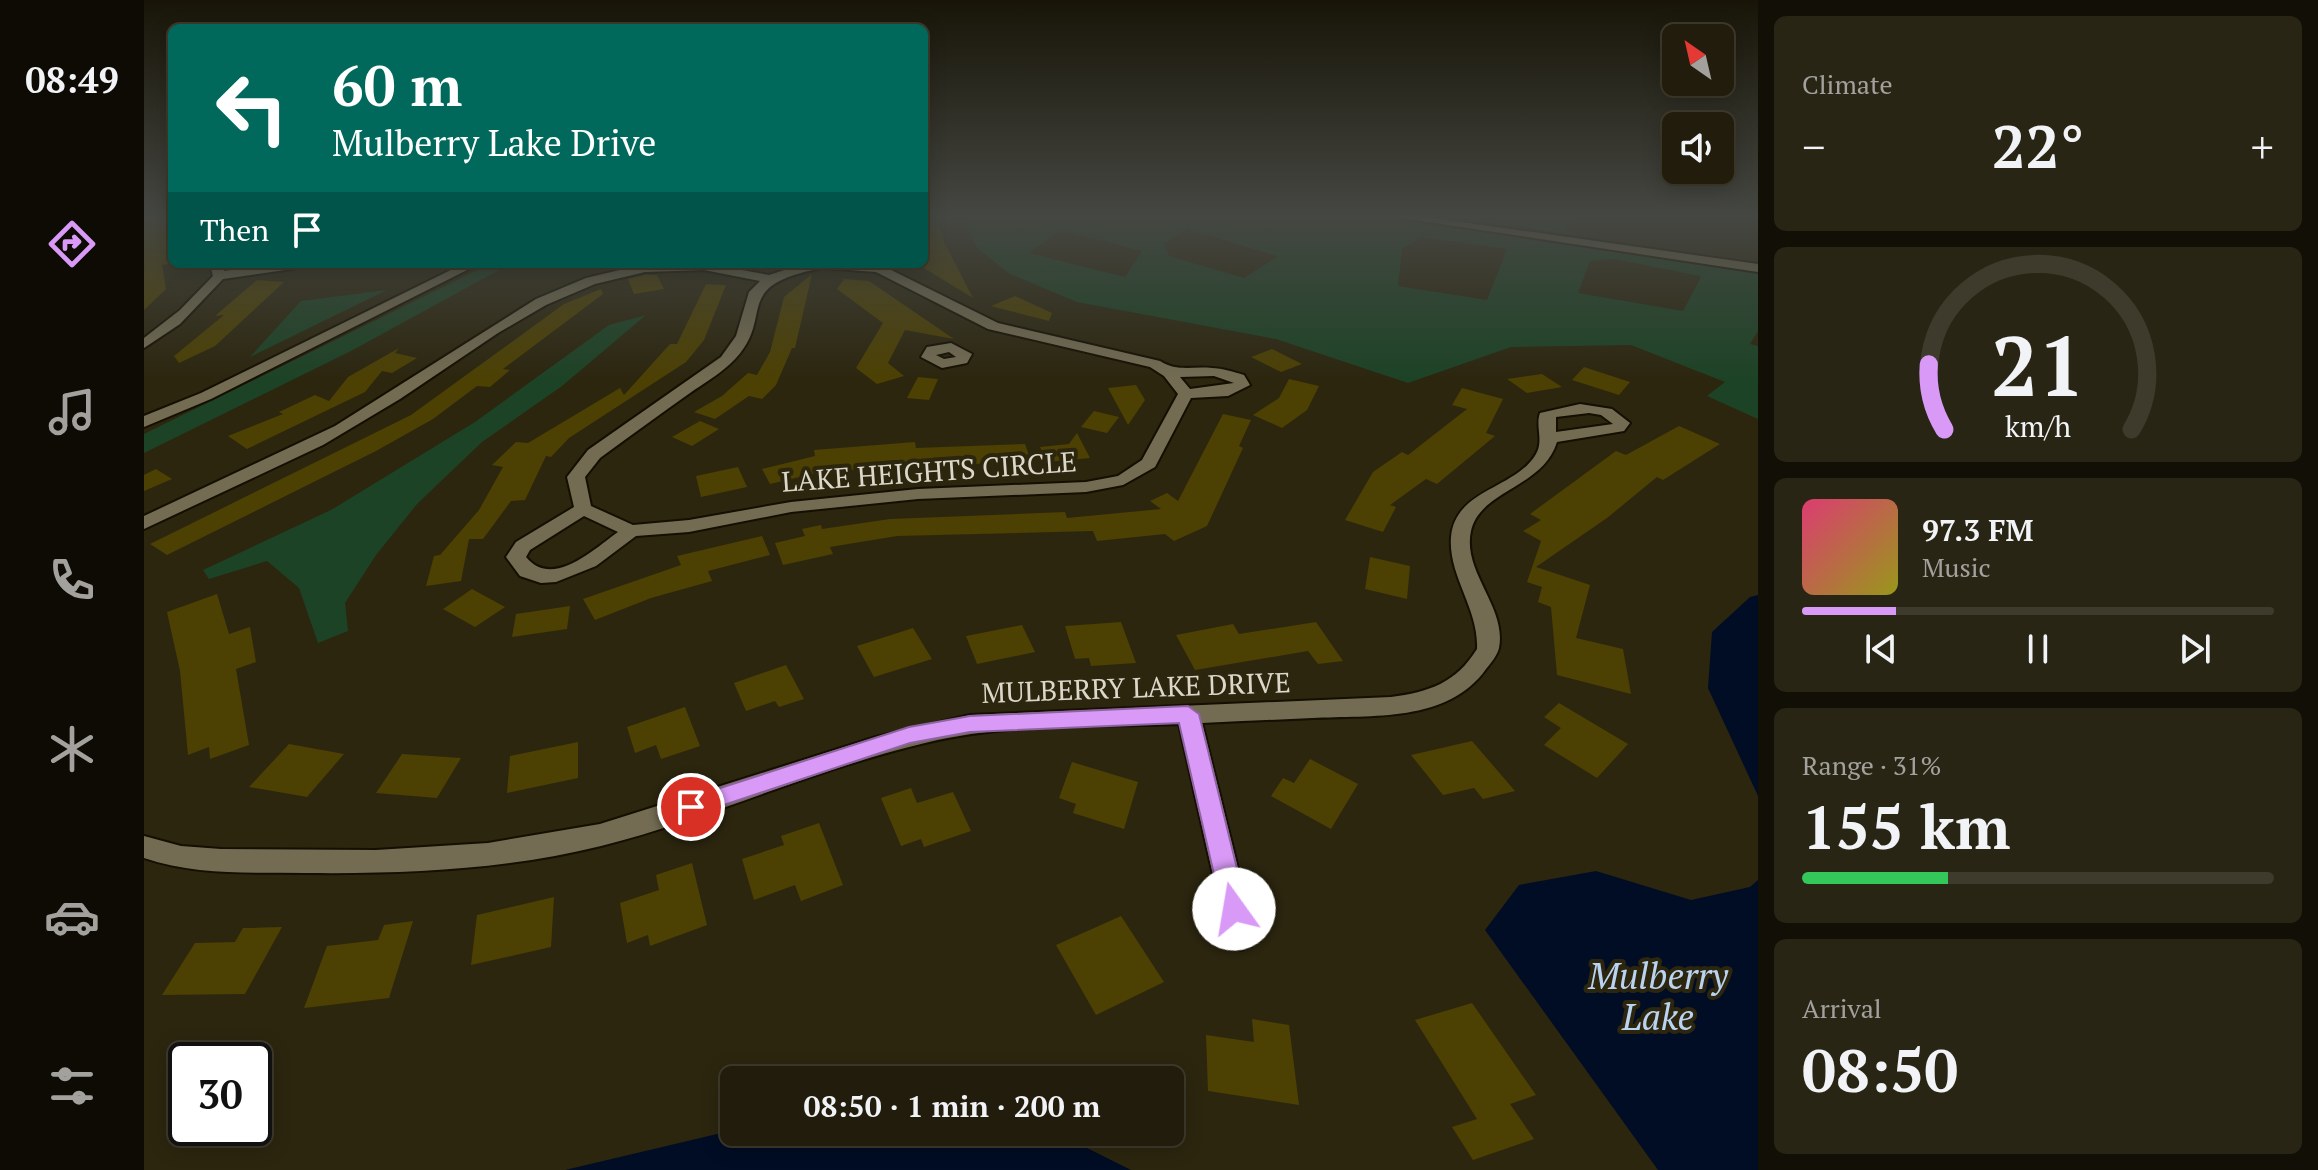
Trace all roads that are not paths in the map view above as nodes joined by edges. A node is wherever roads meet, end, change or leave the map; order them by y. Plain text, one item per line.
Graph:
1 (217, 270) edge
2 (462, 270) edge
3 (631, 270) edge
4 (726, 270) edge
5 (793, 270) edge
6 (887, 270) edge
7 (770, 279) junction
8 (144, 344) edge
9 (1169, 373) junction
10 (1186, 394) junction
11 (144, 422) edge
12 (1549, 438) dead end
13 (583, 509) junction
14 (144, 523) edge
15 (631, 531) junction
16 (1188, 714) junction
17 (144, 847) edge
18 (1241, 937) dead end

1 - 8 street
2 - 11 street
3 - 14 street
4 - 7 street
5 - 7 street
6 - 9 street
7 - 13 street
9 - 10 street
9 - 10 street
10 - 15 street, LAKE HEIGHTS CIRCLE
12 - 16 street, MULBERRY LAKE DRIVE
13 - 15 street, LAKE HEIGHTS CIRCLE
13 - 15 street
16 - 17 street, MULBERRY LAKE DRIVE
16 - 18 street

